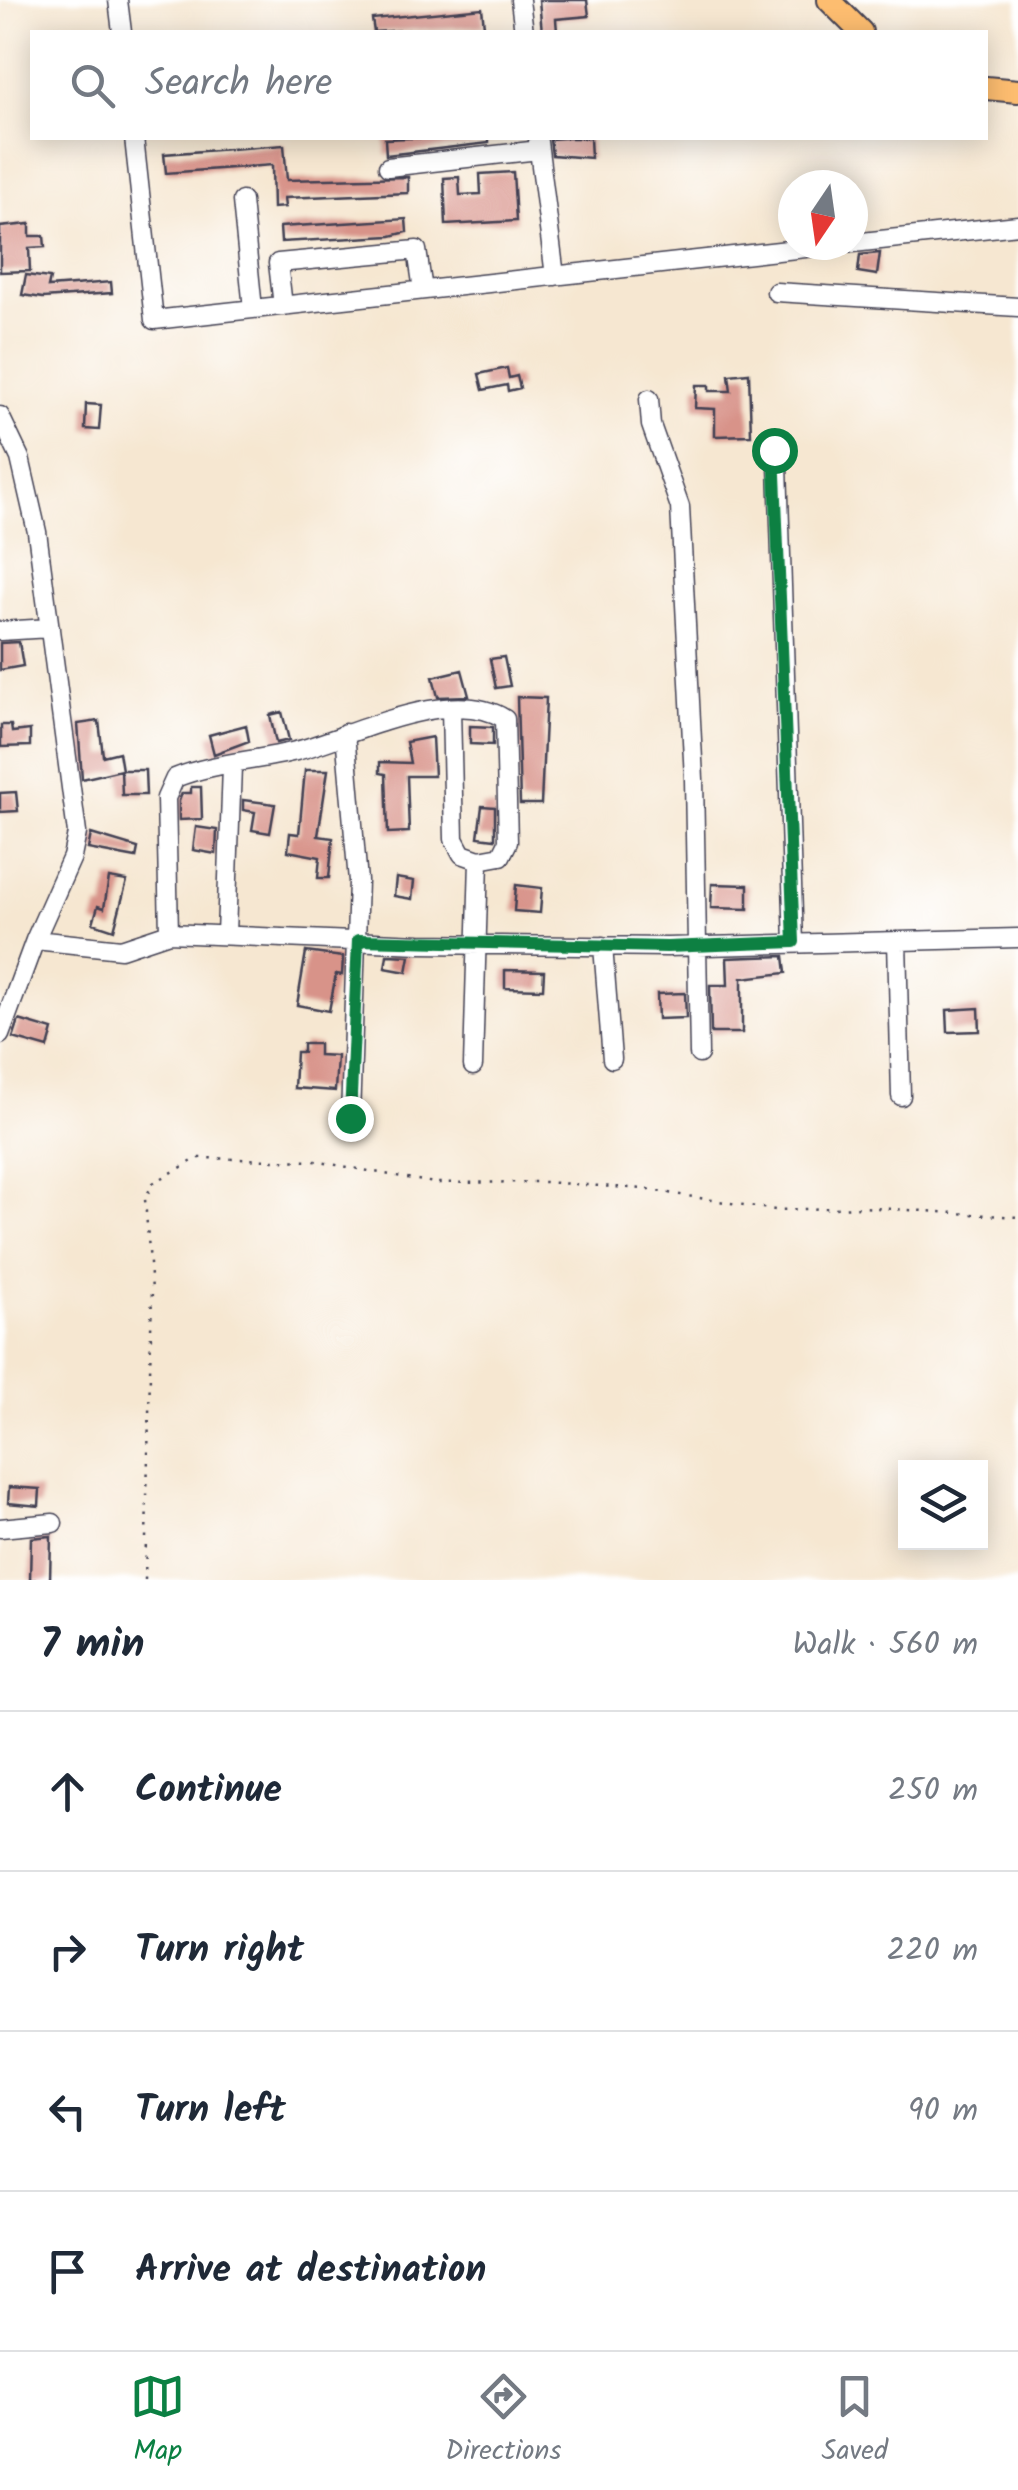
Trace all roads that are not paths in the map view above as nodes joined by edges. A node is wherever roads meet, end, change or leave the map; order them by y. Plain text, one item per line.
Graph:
1 (118, 0) edge
2 (520, 0) edge
3 (828, 0) edge
4 (122, 30) edge
5 (524, 30) edge
6 (859, 30) edge
7 (988, 88) edge
8 (1018, 91) edge
9 (134, 140) edge
10 (538, 144) edge
11 (388, 167) dead end
12 (242, 200) dead end
13 (1018, 224) edge
14 (868, 241) edge
15 (778, 251) edge
16 (554, 276) junction
17 (423, 290) junction
18 (776, 292) dead end
19 (283, 306) junction
20 (1018, 308) edge
21 (253, 309) junction
22 (649, 399) dead end
23 (0, 416) edge
24 (767, 440) dead end
25 (50, 628) junction
26 (0, 632) edge
27 (452, 708) junction
28 (345, 734) junction
29 (232, 766) junction
30 (479, 860) junction
31 (168, 933) junction
32 (226, 934) junction
33 (1018, 938) edge
34 (34, 940) junction
35 (358, 940) junction
36 (897, 940) junction
37 (794, 942) junction
38 (478, 945) junction
39 (603, 946) junction
40 (696, 946) junction
41 (0, 1035) edge
42 (700, 1054) dead end
43 (612, 1059) dead end
44 (473, 1066) dead end
45 (901, 1096) dead end
46 (350, 1118) dead end
47 (53, 1523) dead end
48 (0, 1528) edge

1 - 4 street
2 - 5 street
3 - 6 main road
7 - 8 main road
9 - 21 street
10 - 11 street
10 - 16 street
12 - 21 street
13 - 14 street
15 - 16 street
16 - 17 street
17 - 19 street
17 - 19 street
18 - 20 street
19 - 21 street
22 - 40 street
23 - 25 street
24 - 37 street
25 - 26 street
25 - 34 street
27 - 28 street
27 - 30 street
27 - 30 street
28 - 29 street
28 - 35 street
29 - 31 street
29 - 32 street
30 - 38 street
31 - 32 street
31 - 34 street
32 - 35 street
33 - 36 street
34 - 41 street
35 - 38 street
35 - 46 street
36 - 37 street
36 - 45 street
37 - 40 street
38 - 39 street
38 - 44 street
39 - 40 street
39 - 43 street
40 - 42 street
47 - 48 street

